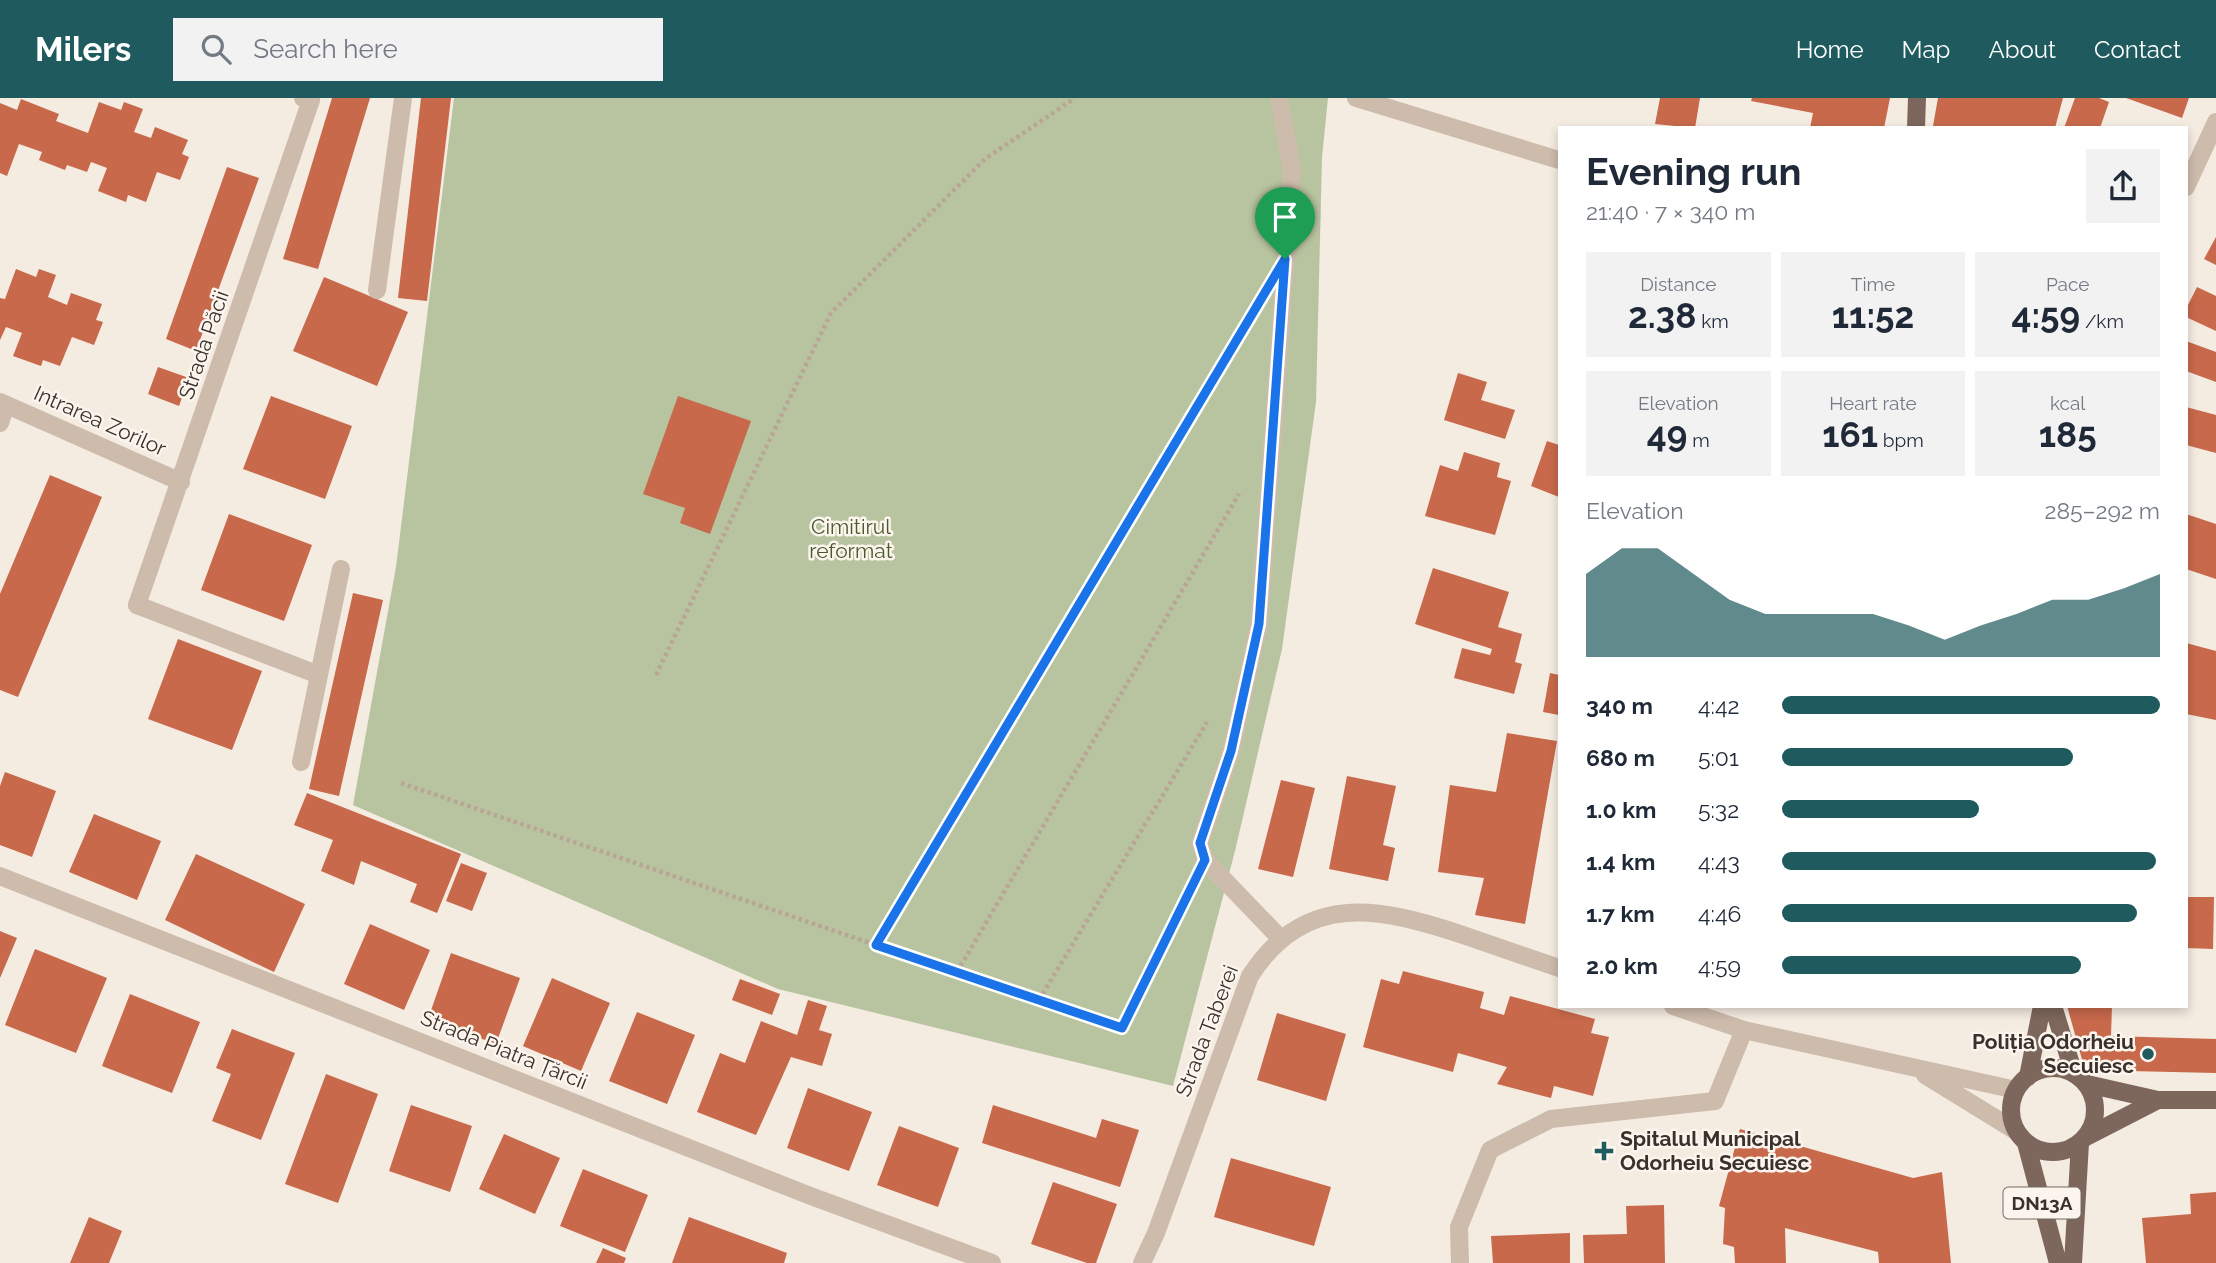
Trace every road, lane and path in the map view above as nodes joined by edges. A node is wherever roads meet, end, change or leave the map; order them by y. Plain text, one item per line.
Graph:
1 (403, 98) edge
2 (1075, 98) edge
3 (1279, 98) edge
4 (1356, 98) edge
5 (1917, 98) edge
6 (309, 99) edge
7 (2216, 122) edge
8 (1916, 126) edge
9 (2209, 155) edge
10 (1558, 160) edge
11 (2188, 184) edge
12 (377, 290) dead end
13 (1257, 306) dead end
14 (3, 404) edge
15 (0, 423) edge
16 (181, 482) junction
17 (1244, 486) dead end
18 (341, 569) dead end
19 (319, 675) junction
20 (656, 675) dead end
21 (1211, 716) dead end
22 (301, 762) dead end
23 (401, 783) dead end
24 (1205, 860) junction
25 (0, 876) edge
26 (1280, 938) junction
27 (876, 945) junction
28 (1558, 968) edge
29 (957, 972) junction
30 (1039, 1000) junction
31 (1679, 1008) edge
32 (2041, 1008) edge
33 (2054, 1008) edge
34 (1744, 1030) junction
35 (1913, 1068) junction
36 (2080, 1079) junction
37 (2022, 1083) junction
38 (2158, 1100) junction
39 (2216, 1100) edge
40 (2021, 1137) junction
41 (2082, 1140) junction
42 (992, 1263) edge
43 (1142, 1263) edge
44 (1460, 1263) edge
45 (2058, 1263) edge
46 (2073, 1263) edge

1 - 12 street
2 - 20 path
3 - 24 street
4 - 10 street
5 - 8 main road
6 - 16 street, Strada Păcii
7 - 9 street
9 - 11 street
13 - 27 path
14 - 15 street
14 - 16 street, Intrarea Zorilor
16 - 19 street, Strada Păcii
17 - 29 path
18 - 19 street
19 - 22 street
21 - 30 path
23 - 27 path
24 - 26 street
24 - 30 path
25 - 42 street, Strada Piatra Țărcii
26 - 28 street, Strada Taberei
26 - 43 street, Strada Taberei
27 - 29 path
29 - 30 path
31 - 34 street
32 - 37 main road, DN13A
33 - 36 main road, DN13A
34 - 35 street
34 - 44 street
35 - 37 street
35 - 40 street
36 - 37 main road
36 - 38 main road
36 - 41 main road, DN13A
37 - 40 main road, DN13A
38 - 39 main road
38 - 41 main road
40 - 41 main road
40 - 45 main road, DN13A
41 - 46 main road, DN13A

